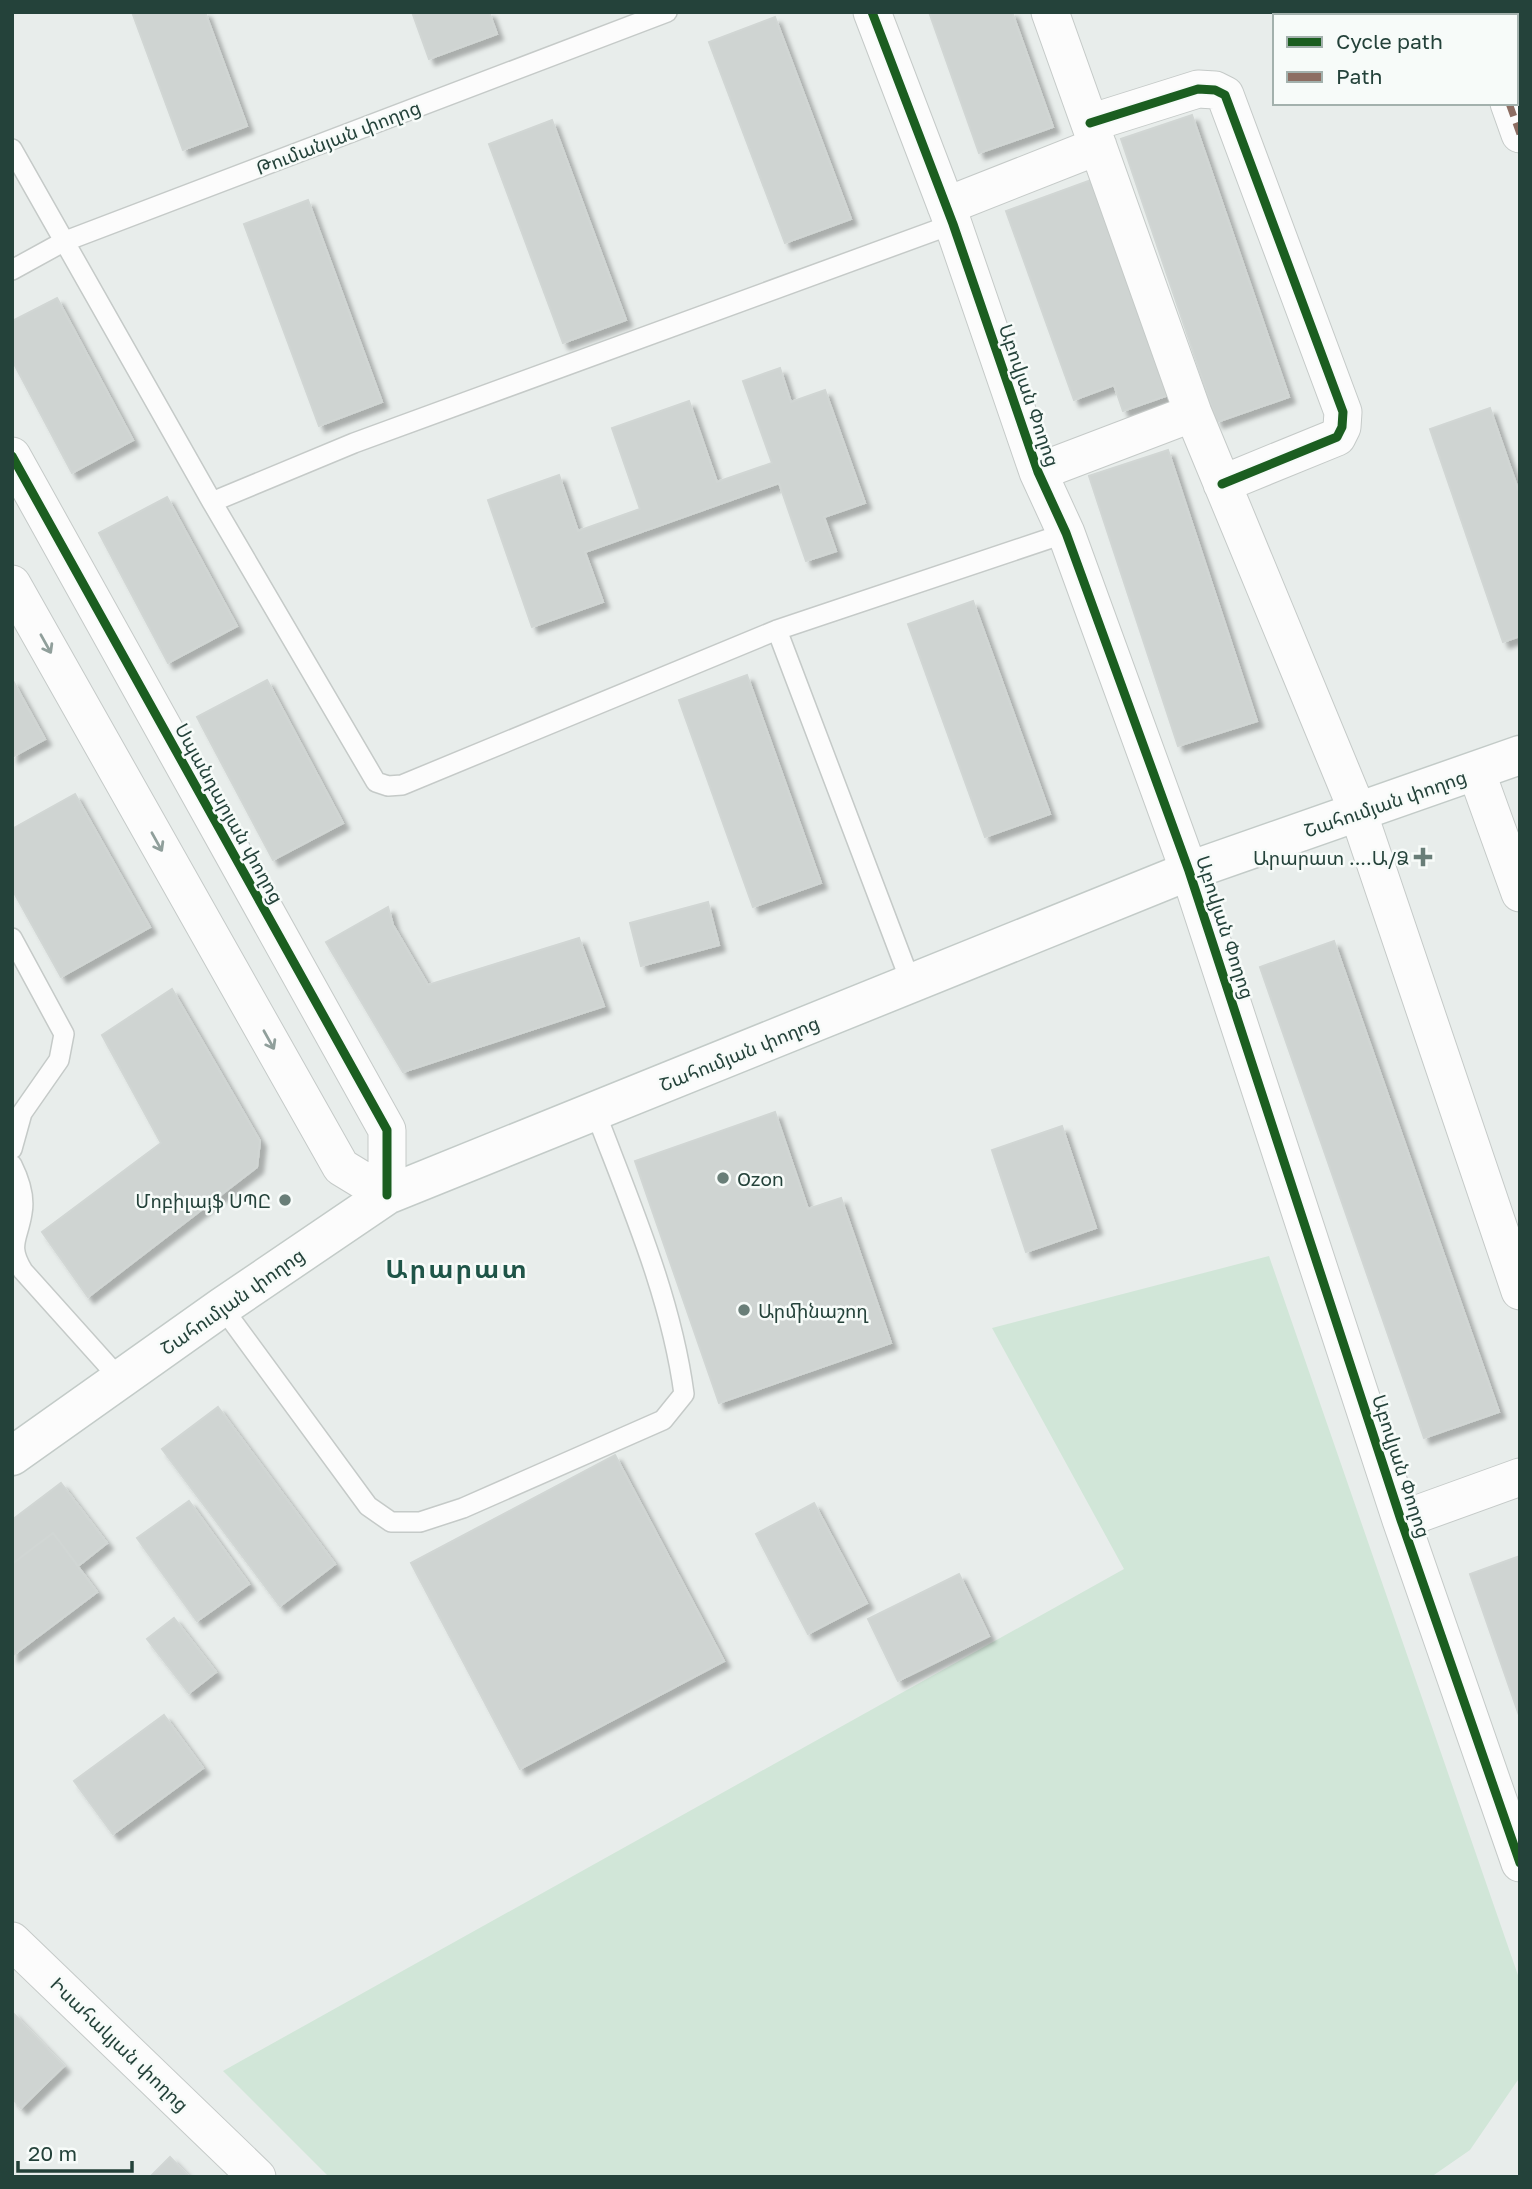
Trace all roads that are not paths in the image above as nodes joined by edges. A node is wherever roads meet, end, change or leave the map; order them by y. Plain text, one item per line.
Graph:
1 (667, 12) edge
2 (872, 12) edge
3 (1050, 12) edge
4 (1510, 105) edge
5 (1520, 134) edge
6 (1094, 135) junction
7 (12, 149) edge
8 (950, 215) junction
9 (63, 242) junction
10 (12, 270) edge
11 (1193, 413) junction
12 (12, 456) edge
13 (1038, 472) junction
14 (1222, 484) junction
15 (212, 502) junction
16 (1066, 533) junction
17 (12, 584) edge
18 (778, 630) junction
19 (1520, 755) edge
20 (1476, 771) junction
21 (1358, 812) junction
22 (1189, 871) junction
23 (1520, 893) edge
24 (12, 938) edge
25 (912, 983) junction
26 (595, 1111) junction
27 (12, 1149) edge
28 (12, 1165) edge
29 (387, 1195) junction
30 (1520, 1292) edge
31 (222, 1307) junction
32 (120, 1379) junction
33 (12, 1456) edge
34 (1520, 1477) edge
35 (1401, 1520) junction
36 (1520, 1863) edge
37 (12, 1941) edge
38 (257, 2177) edge

1 - 9 lane, Թումանյան փողոց
2 - 8 street, Աբովյան Փողոց
3 - 6 street
4 - 5 street
6 - 8 street
6 - 11 street
6 - 14 street
7 - 9 lane
8 - 13 street, Աբովյան Փողոց
8 - 15 lane
9 - 10 lane, Թումանյան փողոց
9 - 15 lane
11 - 13 street
11 - 14 street
12 - 29 street, Սպանդարյան փողոց
13 - 16 street, Աբովյան Փողոց
14 - 21 street
15 - 18 lane
16 - 18 lane
16 - 22 street, Աբովյան Փողոց
17 -> 29 street
18 - 25 lane
19 - 20 main road, Շահումյան փողոց
20 - 21 main road, Շահումյան փողոց
20 - 23 street
21 - 22 main road, Շահումյան փողոց
21 - 30 street
22 - 25 main road, Շահումյան փողոց
22 - 35 street, Աբովյան Փողոց
24 - 27 lane
25 - 26 main road, Շահումյան փողոց
26 - 29 main road, Շահումյան փողոց
26 - 31 lane
28 - 32 lane
29 - 31 main road, Շահումյան փողոց
31 - 32 main road, Շահումյան փողոց
32 - 33 main road, Շահումյան փողոց
34 - 35 street
35 - 36 street, Աբովյան Փողոց
37 - 38 street, Իսահակյան փողոց

